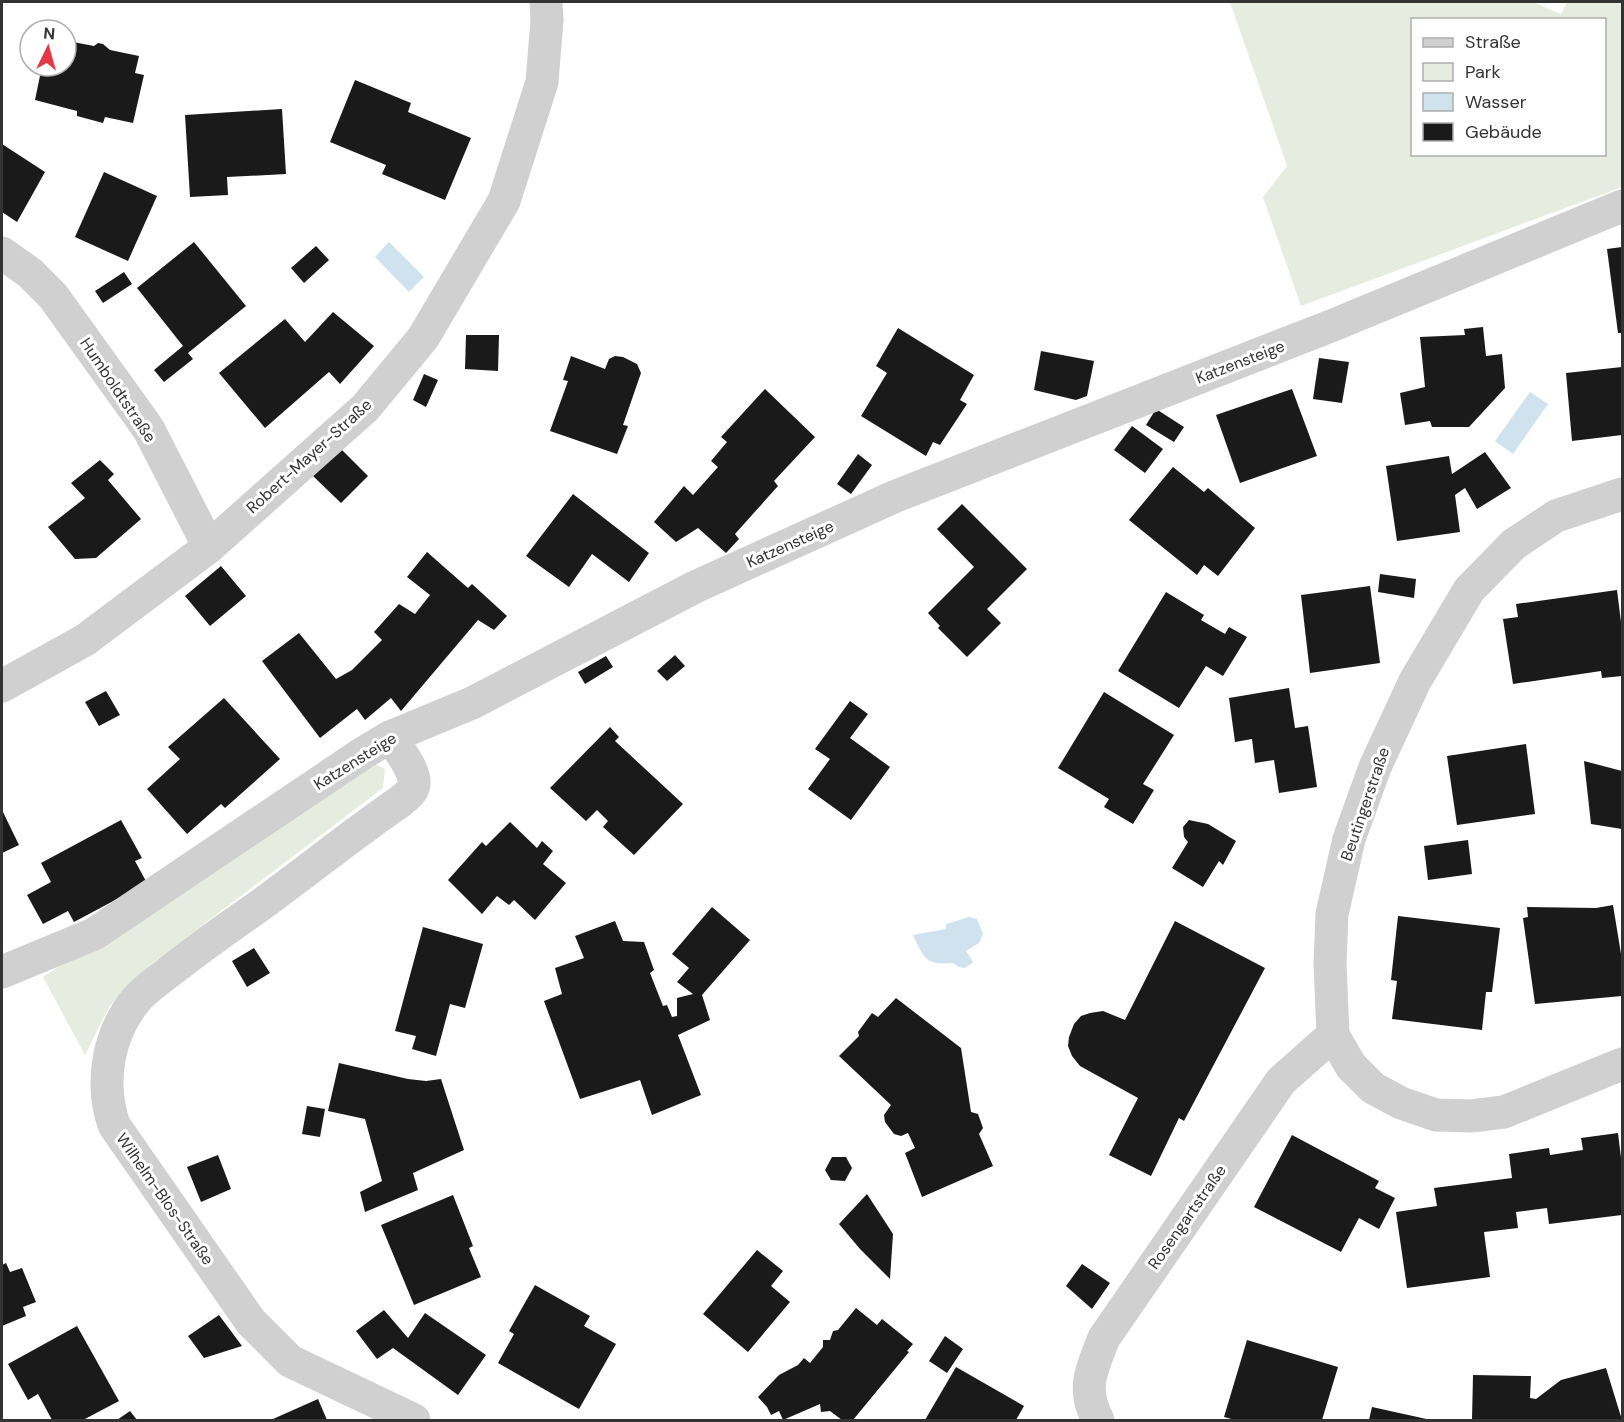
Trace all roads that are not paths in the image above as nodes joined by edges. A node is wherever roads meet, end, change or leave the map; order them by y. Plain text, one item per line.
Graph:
1 (546, 2) edge
2 (1623, 206) edge
3 (2, 254) edge
4 (1623, 494) edge
5 (208, 547) junction
6 (2, 686) edge
7 (390, 737) junction
8 (2, 972) edge
9 (1333, 1035) junction
10 (1623, 1064) edge
11 (414, 1420) edge
12 (1098, 1420) edge

1 - 5 street, Robert-Mayer-Straße
2 - 7 street, Katzensteige
3 - 5 street, Humboldtstraße
4 - 9 street, Beutingerstraße
5 - 6 street, Robert-Mayer-Straße
7 - 8 street, Katzensteige
7 - 11 street, Wilhelm-Blos-Straße
9 - 10 street, Beutingerstraße
9 - 12 street, Rosengartstraße

